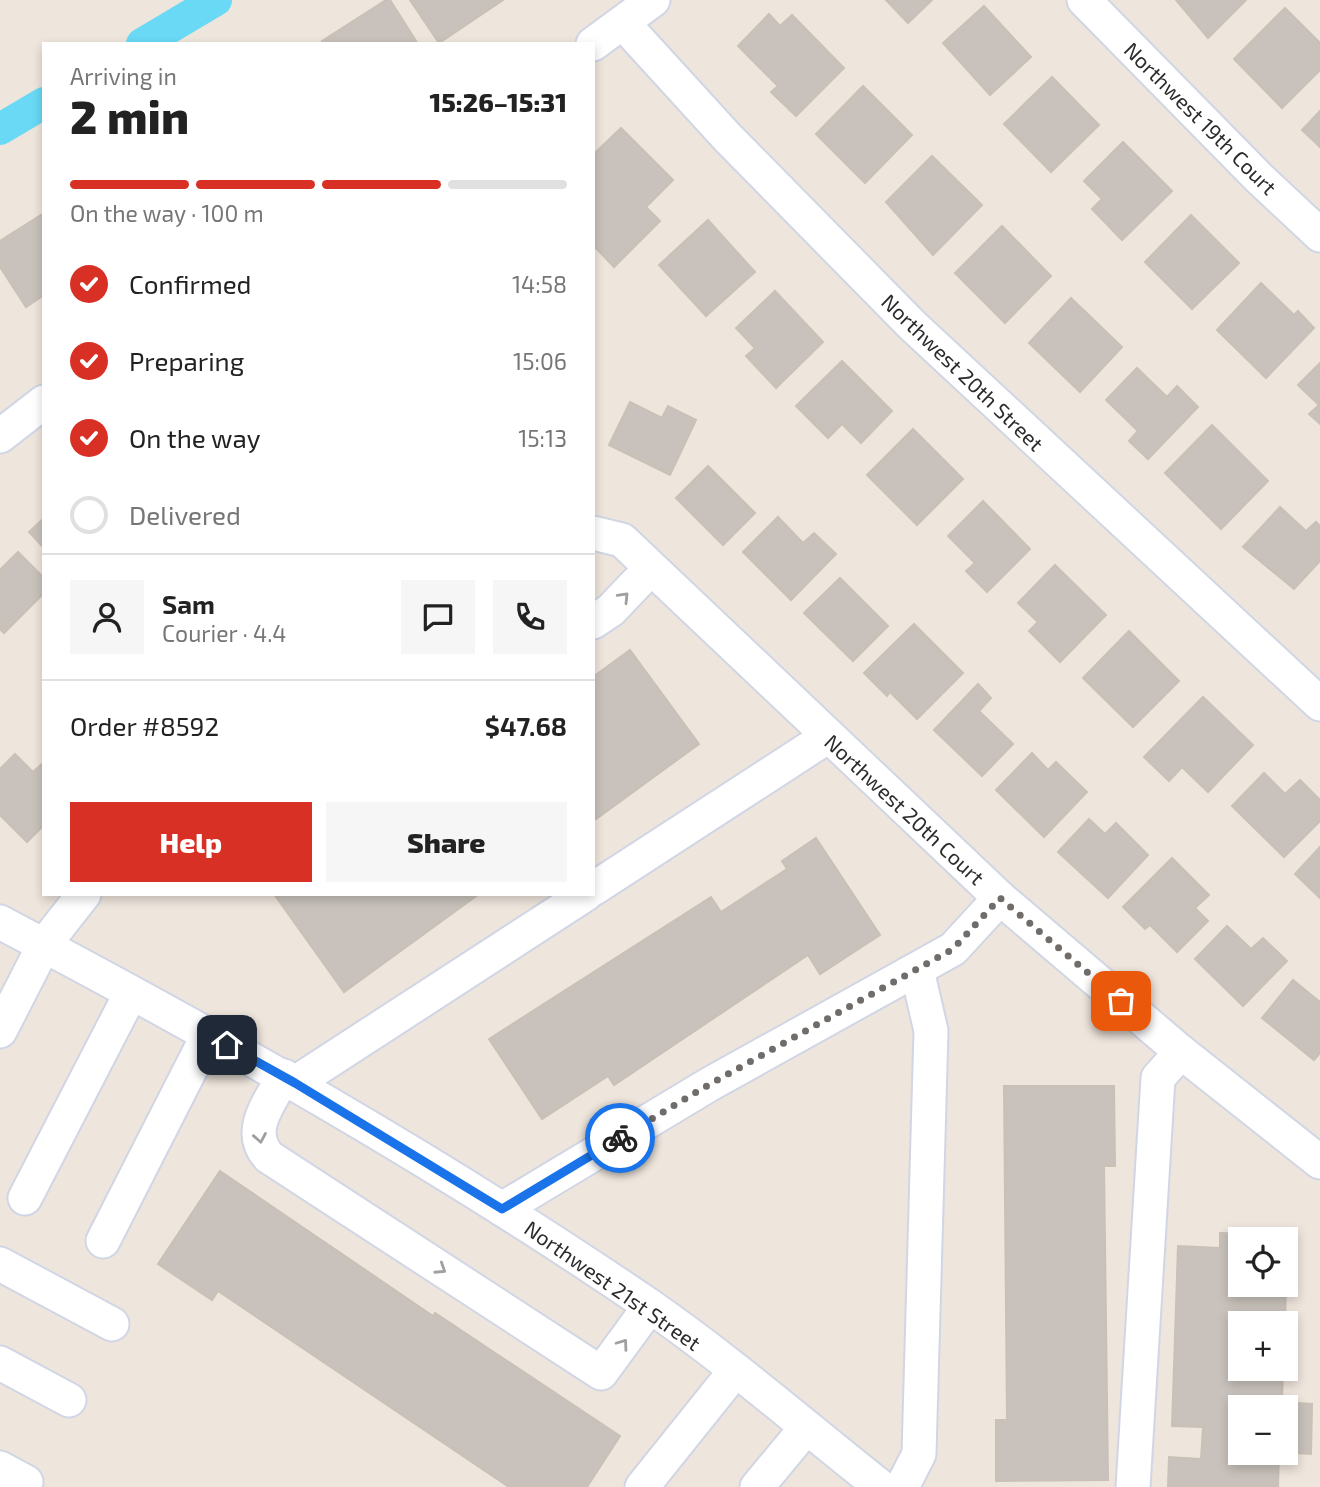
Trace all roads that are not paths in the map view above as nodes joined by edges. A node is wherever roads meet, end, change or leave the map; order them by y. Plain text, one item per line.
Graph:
1 (653, 0) edge
2 (1084, 0) edge
3 (623, 23) junction
4 (595, 43) edge
5 (1320, 235) edge
6 (42, 404) edge
7 (0, 436) edge
8 (595, 533) edge
9 (651, 568) junction
10 (595, 621) edge
11 (1320, 704) edge
12 (828, 737) junction
13 (595, 888) edge
14 (82, 896) edge
15 (583, 896) edge
16 (1000, 898) junction
17 (0, 922) edge
18 (44, 945) junction
19 (917, 970) junction
20 (131, 993) junction
21 (0, 1031) edge
22 (208, 1035) junction
23 (1181, 1052) junction
24 (289, 1080) junction
25 (1320, 1162) edge
26 (25, 1198) dead end
27 (502, 1209) junction
28 (103, 1241) dead end
29 (0, 1264) edge
30 (650, 1306) junction
31 (112, 1324) dead end
32 (0, 1363) edge
33 (735, 1371) junction
34 (69, 1400) dead end
35 (806, 1428) junction
36 (642, 1487) edge
37 (757, 1487) edge
38 (881, 1487) edge
39 (902, 1487) edge
40 (1133, 1487) edge

1 - 3 street
2 - 5 street, Northwest 19th Court
3 - 4 street
3 - 11 street, Northwest 20th Street
6 - 7 street
8 - 9 street, Northwest 20th Court
10 -> 9 street
9 - 12 street, Northwest 20th Court
12 - 13 street
12 - 16 street, Northwest 20th Court
14 - 18 street
15 - 24 street
16 - 19 street
16 - 23 street, Northwest 20th Court
17 - 18 street, Northwest 21st Street
18 - 20 street, Northwest 21st Street
18 - 21 street
19 - 27 street
19 - 39 street
20 - 22 street, Northwest 21st Street
20 - 26 street
22 - 24 street, Northwest 21st Street
22 - 28 street
23 - 25 street, Northwest 20th Court
23 - 40 street
24 - 27 street, Northwest 21st Street
24 -> 30 street
27 - 30 street, Northwest 21st Street
29 - 31 street
30 - 33 street, Northwest 21st Street
32 - 34 street
33 - 35 street, Northwest 21st Street
33 - 36 street
35 - 37 street
35 - 38 street, Northwest 21st Street

